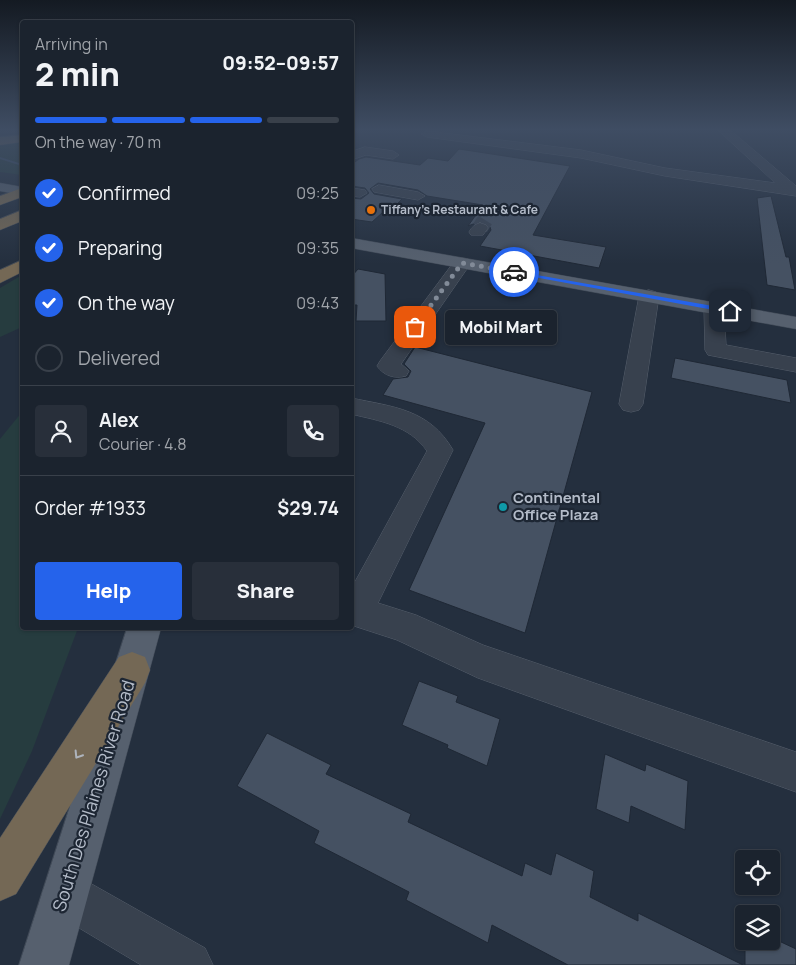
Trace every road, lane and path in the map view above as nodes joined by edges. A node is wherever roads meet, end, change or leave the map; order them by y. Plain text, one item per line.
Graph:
1 (678, 174) edge
2 (774, 174) edge
3 (0, 175) edge
4 (20, 179) edge
5 (379, 190) dead end
6 (20, 192) edge
7 (795, 192) edge
8 (418, 196) dead end
9 (6, 199) edge
10 (20, 216) edge
11 (0, 225) edge
12 (354, 244) edge
13 (462, 263) junction
14 (20, 266) edge
15 (0, 278) edge
16 (649, 296) junction
17 (714, 308) junction
18 (796, 323) edge
19 (796, 364) edge
20 (398, 370) dead end
21 (631, 404) dead end
22 (354, 407) edge
23 (354, 610) edge
24 (143, 630) edge
25 (132, 670) junction
26 (782, 768) edge
27 (0, 878) edge
28 (65, 894) junction
29 (44, 965) edge
30 (188, 965) edge

1 - 7 street
2 - 7 street
3 - 4 main road
5 - 8 street
6 - 9 highway
10 - 11 highway
12 - 13 main road
13 - 16 main road
13 - 20 street
14 - 15 highway
16 - 17 main road
16 - 21 street
17 - 18 main road
17 - 19 street
22 - 23 street
23 - 26 street
24 - 25 main road, South Des Plaines River Road
25 -> 27 highway
25 - 28 main road, South Des Plaines River Road
28 - 29 main road, South Des Plaines River Road
28 - 30 street

